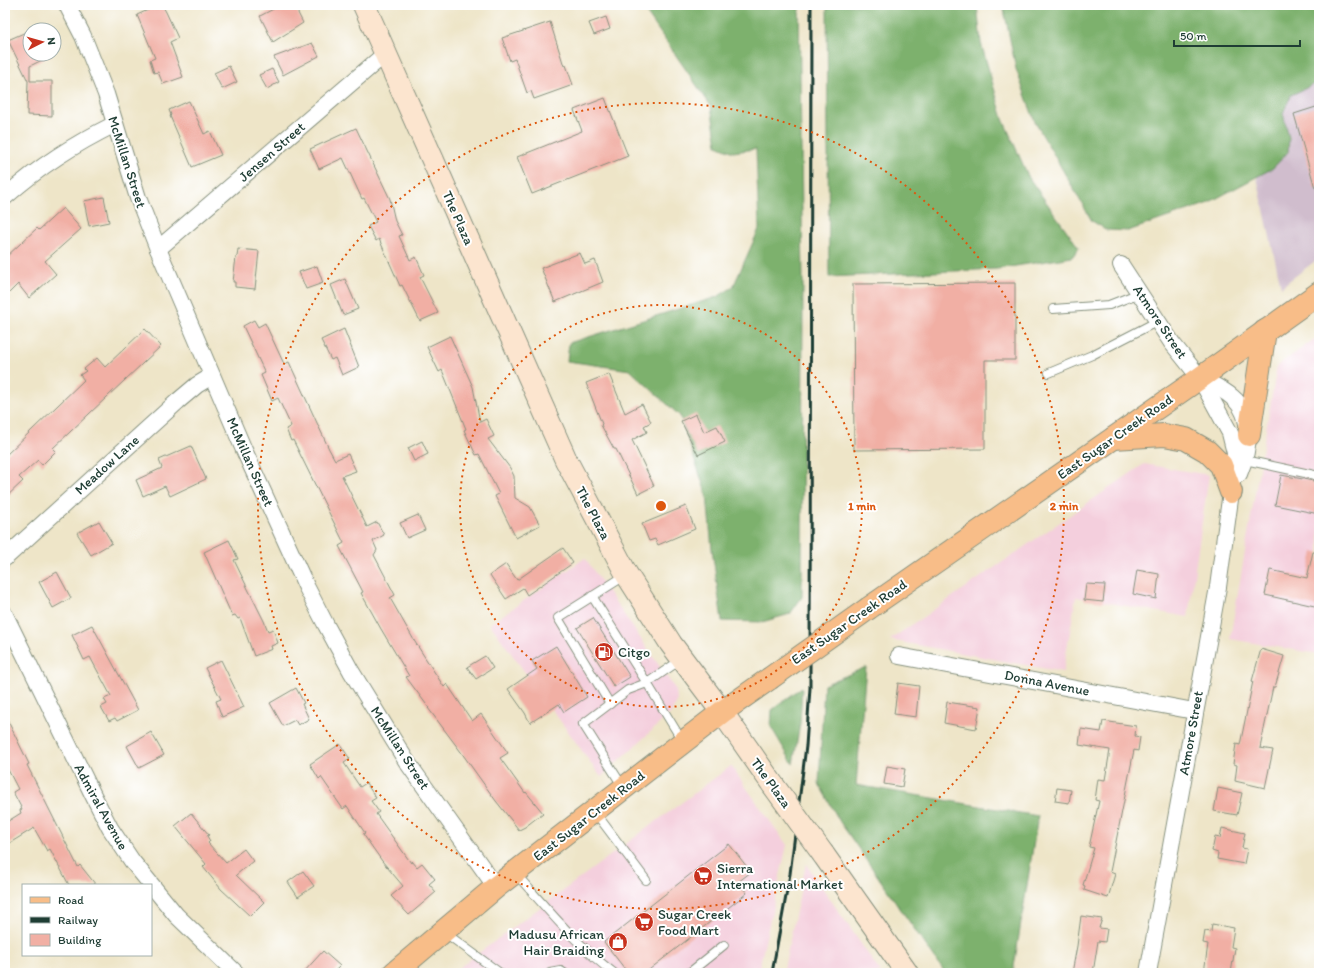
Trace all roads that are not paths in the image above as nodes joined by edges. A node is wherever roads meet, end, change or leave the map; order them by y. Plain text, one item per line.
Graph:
1 (67, 5) edge
2 (364, 5) edge
3 (385, 54) junction
4 (115, 124) junction
5 (5, 197) edge
6 (158, 250) junction
7 (1121, 265) dead end
8 (1140, 293) junction
9 (1318, 294) edge
10 (1053, 309) dead end
11 (1158, 321) junction
12 (1265, 331) junction
13 (1049, 373) dead end
14 (212, 376) junction
15 (1200, 378) junction
16 (1249, 435) junction
17 (1114, 438) junction
18 (1245, 460) junction
19 (1319, 476) edge
20 (1231, 492) junction
21 (5, 558) edge
22 (627, 575) junction
23 (592, 596) junction
24 (5, 615) edge
25 (899, 656) dead end
26 (682, 659) junction
27 (647, 683) junction
28 (610, 704) junction
29 (1194, 711) junction
30 (722, 712) junction
31 (683, 743) junction
32 (624, 789) junction
33 (595, 812) junction
34 (515, 873) junction
35 (646, 880) dead end
36 (151, 884) edge
37 (152, 885) edge
38 (496, 887) junction
39 (443, 931) junction
40 (724, 945) dead end
41 (236, 973) edge
42 (394, 973) edge
43 (500, 973) edge
44 (550, 973) edge
45 (564, 973) edge
46 (614, 973) edge
47 (689, 973) edge
48 (907, 973) edge
49 (1148, 973) edge

1 - 4 street, McMillan Street
2 - 3 main road, The Plaza
3 - 6 street, Jensen Street
3 - 22 main road, The Plaza
4 - 5 street
4 - 6 street, McMillan Street
6 - 14 street, McMillan Street
7 - 8 street, Atmore Street
8 - 10 lane
8 - 11 street, Atmore Street
9 - 12 main road, East Sugar Creek Road
11 - 13 lane
11 - 15 street, Atmore Street
12 - 15 main road, East Sugar Creek Road
12 - 16 main road
14 - 21 street, Meadow Lane
14 - 38 street, McMillan Street
15 - 16 street, Atmore Street
15 - 17 main road, East Sugar Creek Road
15 - 20 street, Atmore Street
16 - 18 street, Atmore Street
17 - 20 main road
17 - 30 main road, East Sugar Creek Road, bridge
18 - 19 lane
18 - 20 street, Atmore Street
20 - 29 street, Atmore Street
22 - 23 lane
22 - 26 main road, The Plaza
23 - 27 lane
23 - 28 lane
24 - 36 street, Admiral Avenue
25 - 29 street, Donna Avenue
26 - 27 lane
26 - 30 main road, The Plaza
27 - 28 lane
27 - 31 lane
28 - 32 lane
29 - 49 street, Atmore Street
30 - 31 main road, East Sugar Creek Road
30 - 48 main road, The Plaza, bridge
31 - 32 main road, East Sugar Creek Road
32 - 33 main road, East Sugar Creek Road
33 - 34 main road, East Sugar Creek Road
33 - 35 lane
34 - 38 main road, East Sugar Creek Road
34 - 46 lane
37 - 41 street, Admiral Avenue
38 - 39 main road, East Sugar Creek Road
39 - 42 main road, East Sugar Creek Road
39 - 43 lane
40 - 47 lane
44 - 45 lane

